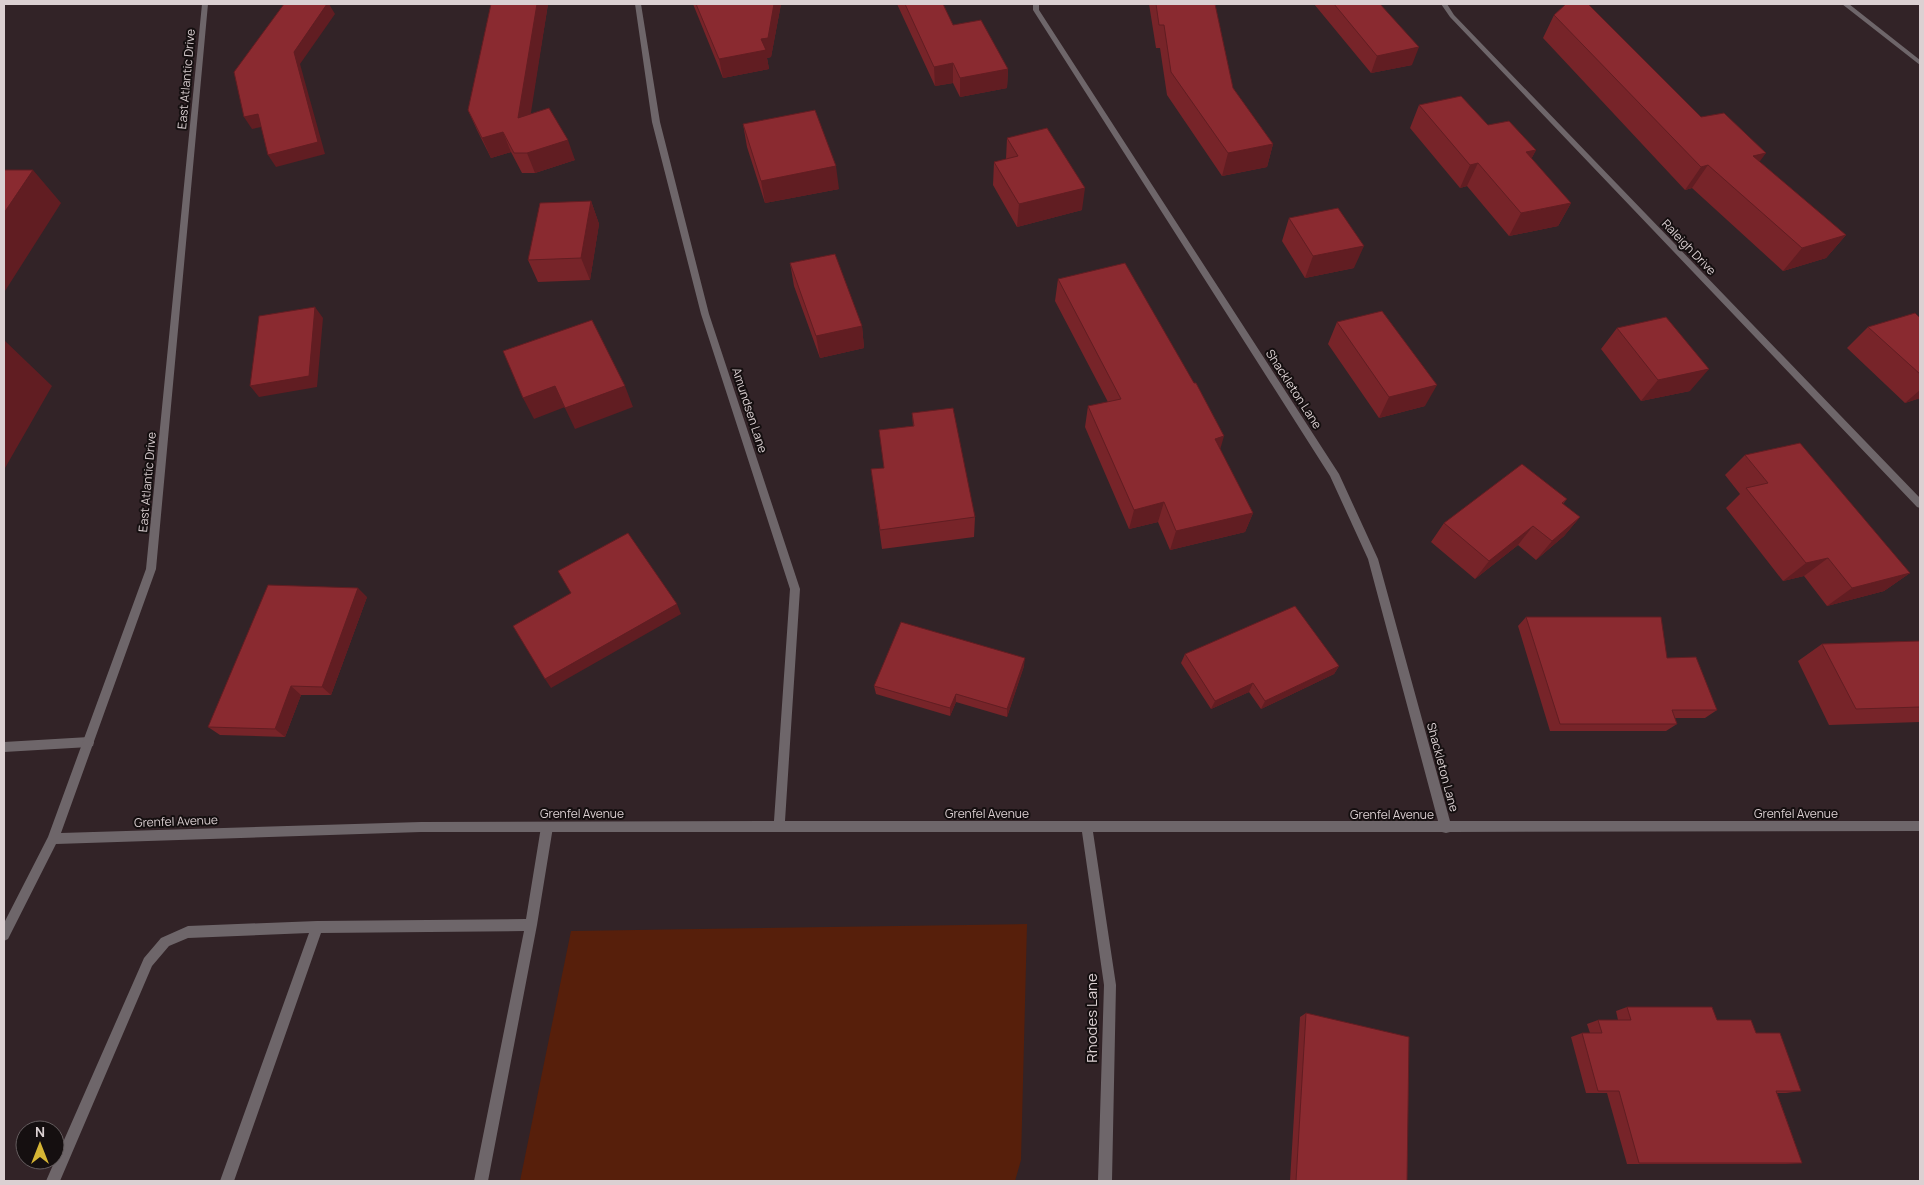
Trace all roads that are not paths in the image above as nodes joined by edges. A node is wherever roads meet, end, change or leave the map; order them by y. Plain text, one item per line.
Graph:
1 (205, 4) edge
2 (638, 4) edge
3 (1036, 4) edge
4 (1444, 4) edge
5 (1845, 4) edge
6 (1920, 63) edge
7 (1920, 504) edge
8 (89, 742) junction
9 (4, 747) edge
10 (1920, 826) edge
11 (547, 827) junction
12 (779, 827) junction
13 (1087, 827) junction
14 (1446, 828) junction
15 (53, 839) junction
16 (532, 925) junction
17 (317, 927) junction
18 (4, 935) edge
19 (53, 1181) edge
20 (227, 1181) edge
21 (481, 1181) edge
22 (1105, 1181) edge

1 - 8 street, East Atlantic Drive
2 - 12 street, Amundsen Lane
3 - 14 street, Shackleton Lane
4 - 7 street, Raleigh Drive
5 - 6 street
8 - 9 street
8 - 15 street, East Atlantic Drive
10 - 14 street, Grenfel Avenue
11 - 12 street, Grenfel Avenue
11 - 15 street, Grenfel Avenue
11 - 16 street
12 - 13 street, Grenfel Avenue
13 - 14 street, Grenfel Avenue
13 - 22 street, Rhodes Lane
15 - 18 street, East Atlantic Drive
16 - 17 street
16 - 21 street
17 - 19 street
17 - 20 street

